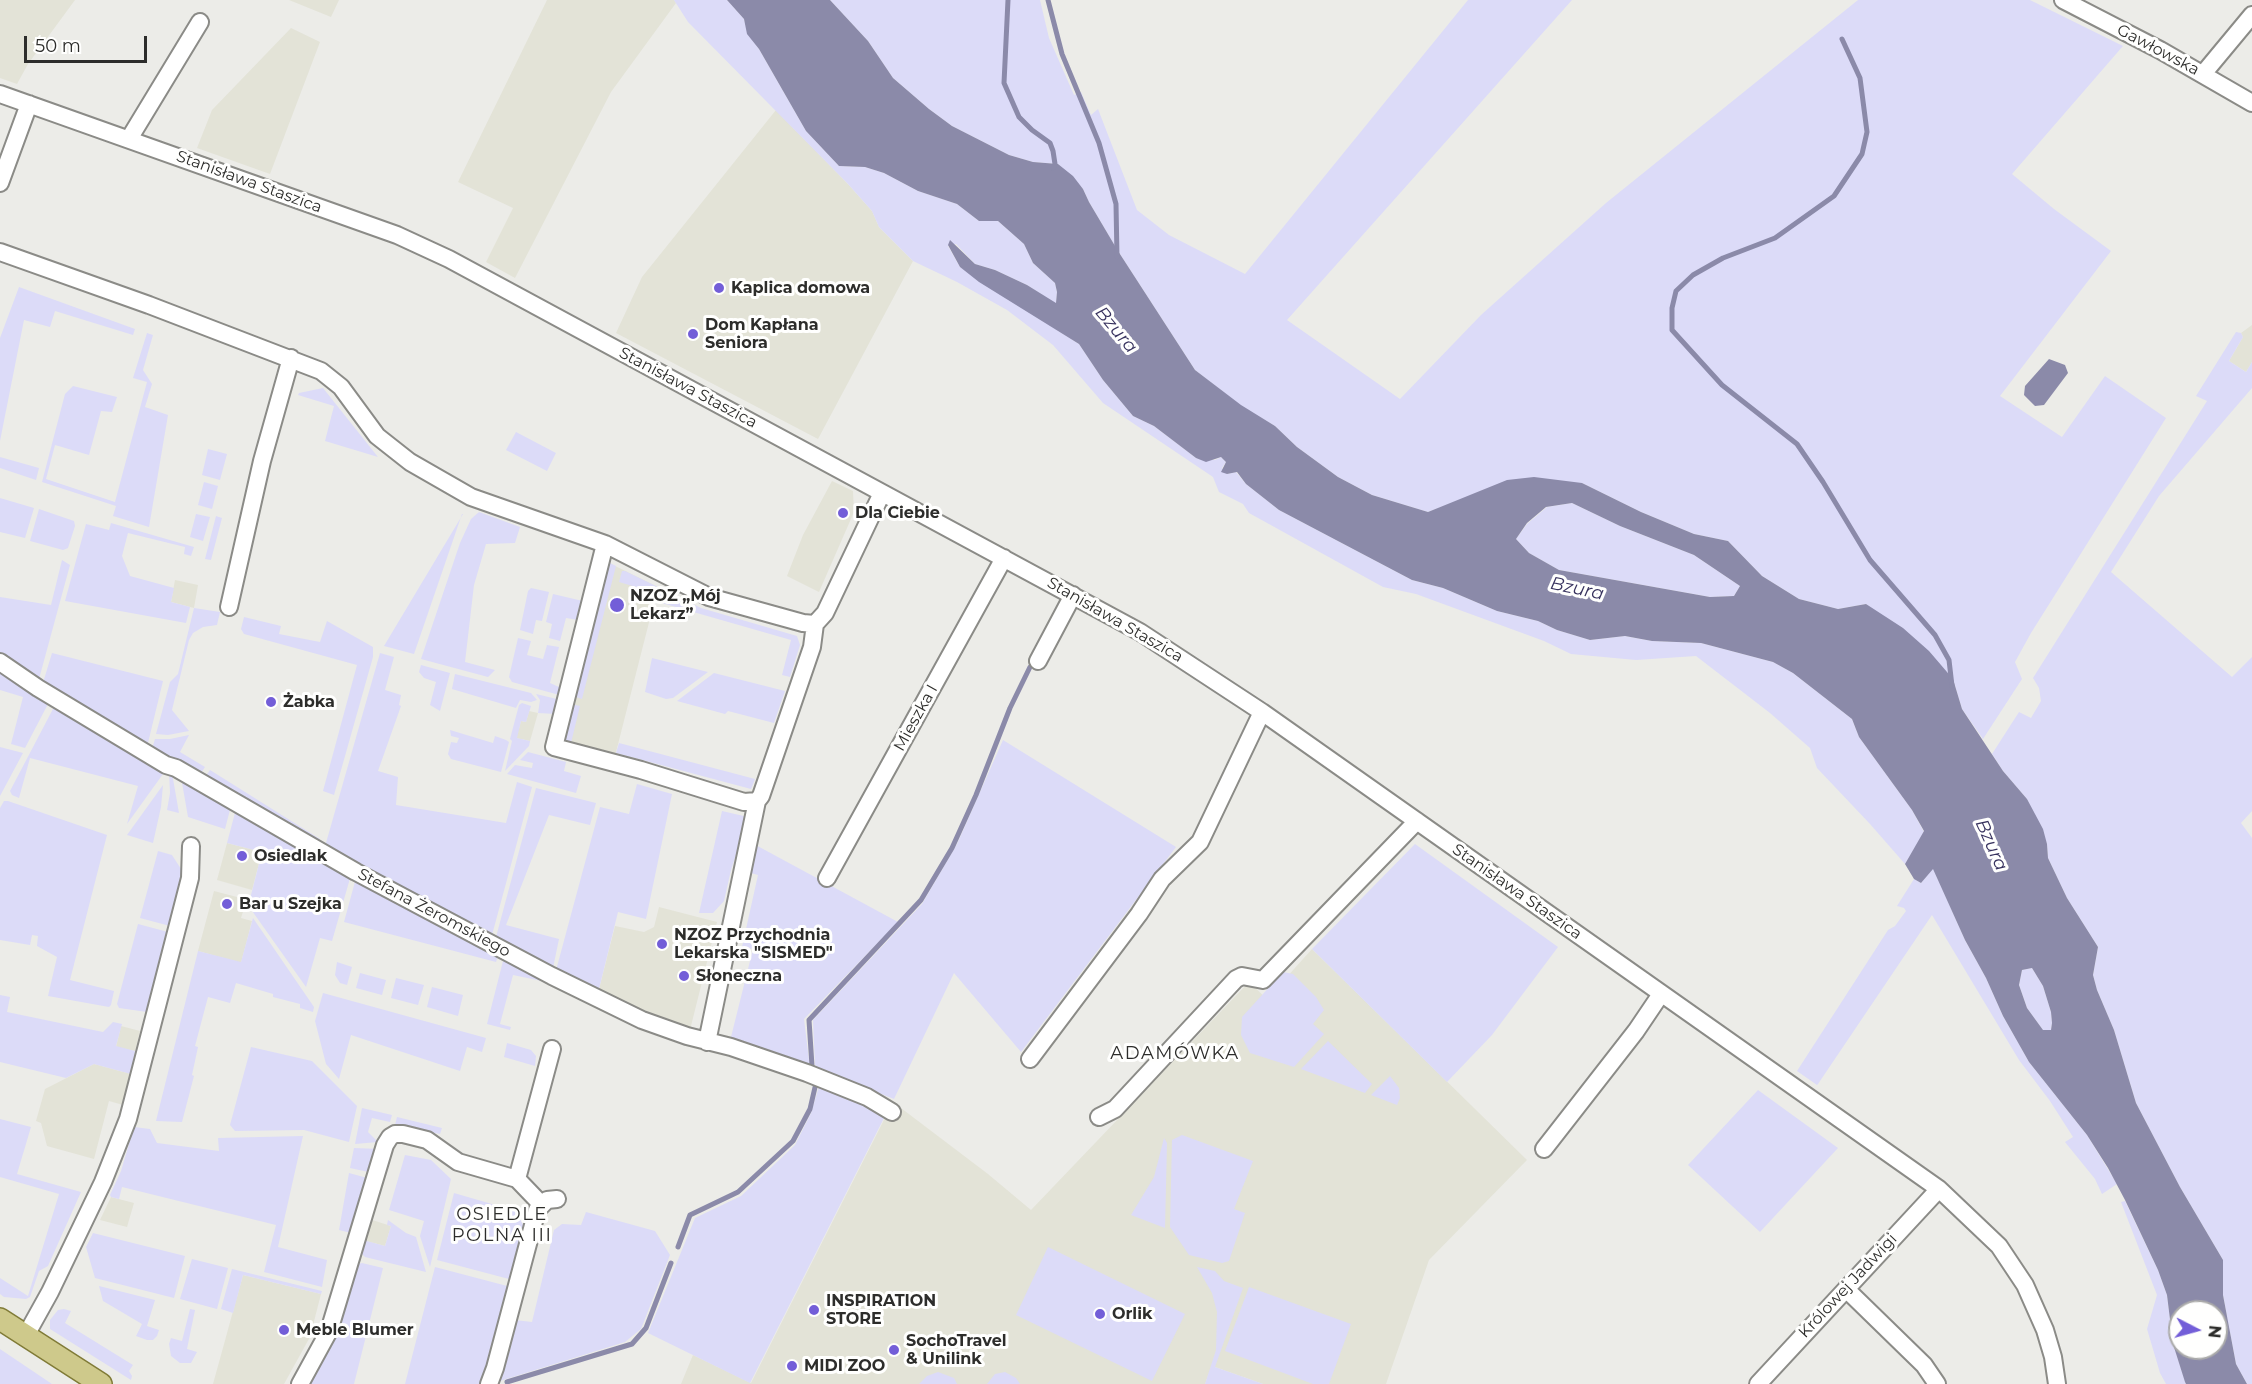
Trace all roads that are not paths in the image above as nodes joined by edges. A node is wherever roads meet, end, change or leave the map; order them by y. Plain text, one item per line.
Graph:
1 (2063, 0) edge
2 (2252, 15) edge
3 (200, 22) dead end
4 (2203, 74) junction
5 (0, 94) edge
6 (2252, 103) edge
7 (29, 104) junction
8 (129, 139) junction
9 (0, 183) edge
10 (0, 252) edge
11 (291, 358) junction
12 (882, 493) junction
13 (605, 544) junction
14 (1004, 558) junction
15 (1072, 595) junction
16 (229, 607) dead end
17 (815, 624) junction
18 (1038, 661) dead end
19 (0, 662) edge
20 (1262, 712) junction
21 (757, 801) junction
22 (1417, 821) junction
23 (191, 846) dead end
24 (827, 878) dead end
25 (1661, 994) junction
26 (707, 1042) junction
27 (552, 1049) dead end
28 (1030, 1059) dead end
29 (892, 1112) dead end
30 (1099, 1117) dead end
31 (1544, 1149) dead end
32 (517, 1179) junction
33 (1939, 1189) junction
34 (1846, 1289) junction
35 (0, 1319) edge
36 (26, 1337) junction
37 (101, 1384) edge
38 (300, 1384) edge
39 (489, 1384) edge
40 (1758, 1384) edge
41 (1937, 1384) edge
42 (2057, 1384) edge

1 - 4 street, Gawłowska
2 - 4 street
3 - 8 street
4 - 6 street, Gawłowska
5 - 7 street, Stanisława Staszica
7 - 8 street, Stanisława Staszica
7 - 9 street
8 - 12 street, Stanisława Staszica
10 - 11 street
11 - 13 street
11 - 16 street
12 - 14 street, Stanisława Staszica
12 - 17 street
13 - 17 street
13 - 21 street
14 - 15 street, Stanisława Staszica
14 - 24 street, Mieszka I
15 - 18 street
15 - 20 street, Stanisława Staszica
17 - 21 street
19 - 26 street, Stefana Żeromskiego
20 - 22 street, Stanisława Staszica
20 - 28 street
21 - 26 street
22 - 25 street, Stanisława Staszica
22 - 30 street
23 - 36 street
25 - 31 street
25 - 33 street, Stanisława Staszica
26 - 29 street, Stefana Żeromskiego
27 - 32 street
32 - 38 street
32 - 39 street
33 - 34 street, Królowej Jadwigi
33 - 42 street, Stanisława Staszica
34 - 40 street, Królowej Jadwigi
34 - 41 street
35 - 36 main road
36 - 37 main road

